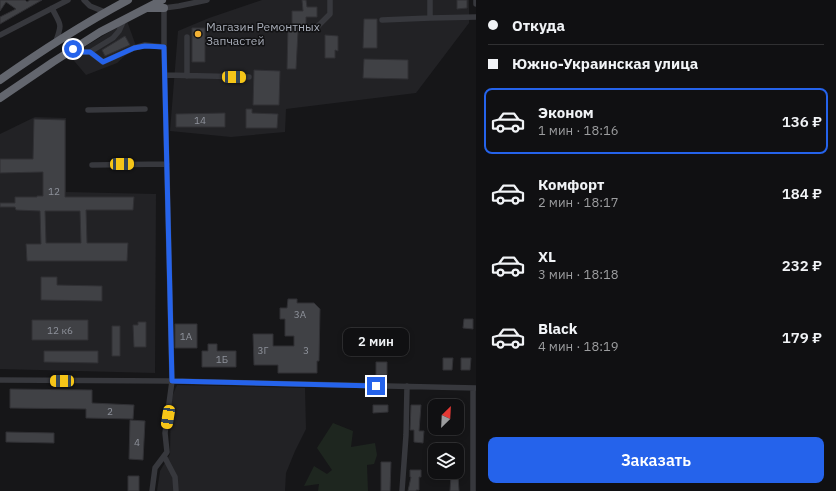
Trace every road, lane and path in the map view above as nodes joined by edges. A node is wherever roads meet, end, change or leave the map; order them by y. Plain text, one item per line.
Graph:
1 (68, 0) edge
2 (84, 0) edge
3 (128, 0) edge
4 (207, 0) edge
5 (330, 0) edge
6 (430, 0) edge
7 (476, 0) edge
8 (163, 4) edge
9 (476, 4) edge
10 (52, 8) junction
11 (105, 12) junction
12 (476, 17) edge
13 (124, 18) junction
14 (430, 18) junction
15 (382, 20) dead end
16 (316, 28) dead end
17 (0, 35) edge
18 (187, 37) dead end
19 (56, 41) junction
20 (164, 47) junction
21 (73, 49) junction
22 (90, 52) junction
23 (165, 76) junction
24 (188, 76) junction
25 (249, 77) dead end
26 (0, 80) edge
27 (0, 98) edge
28 (145, 109) dead end
29 (88, 110) dead end
30 (167, 164) junction
31 (92, 165) dead end
32 (0, 380) edge
33 (172, 381) junction
34 (407, 386) junction
35 (475, 389) edge
36 (164, 456) junction
37 (152, 491) edge
38 (176, 491) edge
39 (402, 491) edge
40 (473, 491) edge

1 - 10 street
2 - 11 street
3 - 11 highway
4 - 8 street
5 - 16 street
6 - 14 street
7 - 9 street
8 - 13 highway
8 - 20 street
10 - 17 street
10 - 19 street
11 - 19 highway
12 - 14 street
13 - 21 highway
13 - 22 street
14 - 15 street
18 - 24 street
19 - 26 highway
20 - 22 street
20 - 23 street
21 - 22 street
21 - 27 highway
23 - 24 street
23 - 30 street
24 - 25 street
28 - 29 street
30 - 31 street
30 - 33 street
32 - 33 street
33 - 34 street
33 - 36 street
34 - 35 street
34 - 39 street
35 - 40 street
36 - 37 street
36 - 38 street

